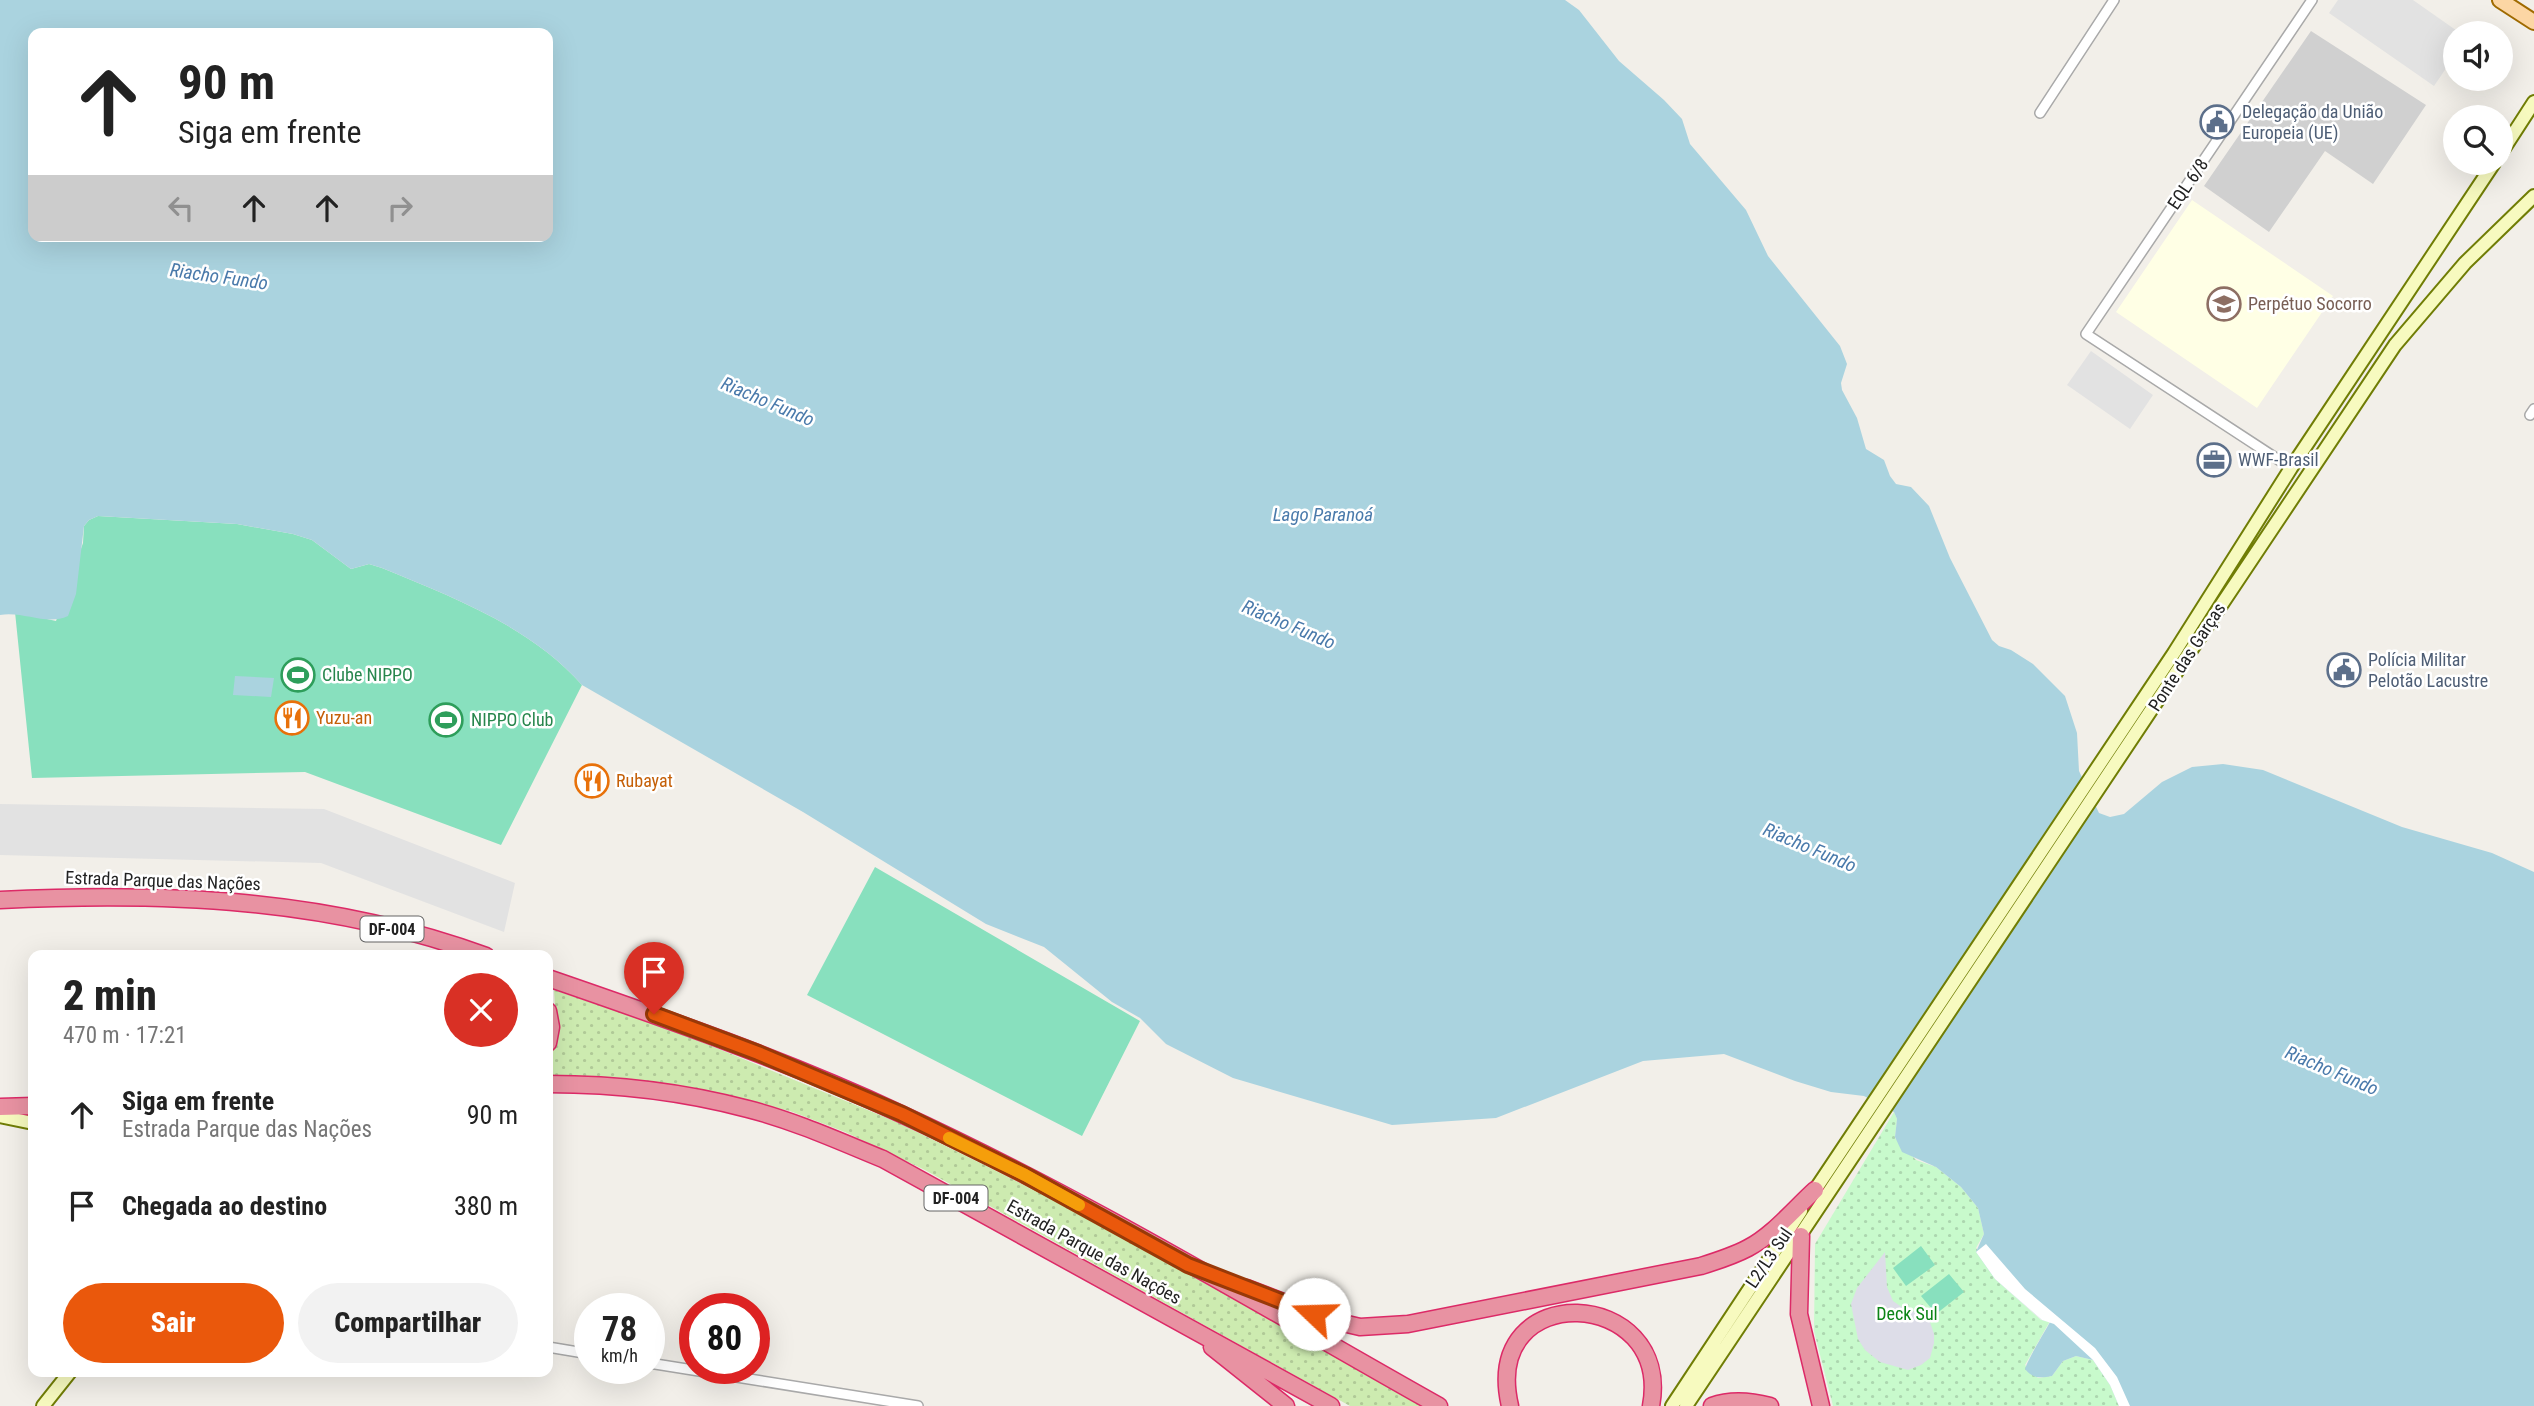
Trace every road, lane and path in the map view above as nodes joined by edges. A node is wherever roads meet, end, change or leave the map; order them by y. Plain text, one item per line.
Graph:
1 (2114, 0) edge
2 (2312, 0) edge
3 (2500, 0) edge
4 (2529, 19) edge
5 (2534, 32) edge
6 (2534, 102) edge
7 (2040, 113) dead end
8 (2513, 134) edge
9 (2486, 175) edge
10 (2534, 196) edge
11 (2291, 468) junction
12 (2115, 752) junction
13 (0, 900) edge
14 (444, 940) junction
15 (460, 950) edge
16 (470, 950) edge
17 (553, 980) edge
18 (553, 1084) edge
19 (0, 1107) edge
20 (28, 1107) edge
21 (1867, 1110) joint
22 (0, 1116) edge
23 (28, 1122) edge
24 (1865, 1138) joint
25 (1815, 1190) junction
26 (1801, 1236) junction
27 (1188, 1265) junction
28 (1193, 1328) junction
29 (553, 1348) edge
30 (574, 1351) edge
31 (665, 1366) edge
32 (66, 1377) edge
33 (43, 1406) edge
34 (918, 1406) edge
35 (1286, 1406) edge
36 (1331, 1406) edge
37 (1438, 1406) edge
38 (1510, 1406) edge
39 (1651, 1406) edge
40 (1672, 1406) edge
41 (1686, 1406) edge
42 (1712, 1406) edge
43 (1770, 1406) edge
44 (1821, 1406) edge

1 - 7 street
2 - 11 street, EQL 6/8
3 - 4 main road
4 - 5 main road
6 - 8 main road
9 - 11 main road, Ponte das Garças
10 - 12 main road, Ponte das Garças
11 - 12 main road, Ponte das Garças
12 - 21 main road, Ponte das Garças
12 - 24 main road, Ponte das Garças
13 - 14 highway, Estrada Parque das Nações / DF-004
14 - 15 highway
14 - 16 highway, Estrada Parque das Nações / DF-004
17 - 27 highway, Estrada Parque das Nações / DF-004
18 - 28 highway, Estrada Parque das Nações / DF-004
19 - 20 highway
21 - 25 main road, L2/L3 Sul
22 - 23 main road
24 - 26 main road, L2/L3 Sul
25 - 27 highway
25 - 40 main road, L2/L3 Sul
26 - 41 main road, L2/L3 Sul
26 - 44 highway
27 - 37 highway, Estrada Parque das Nações / DF-004
28 - 35 highway
28 - 36 highway, Estrada Parque das Nações / DF-004
29 - 30 street
31 - 34 street
32 - 33 main road
38 - 39 highway
42 - 43 highway

